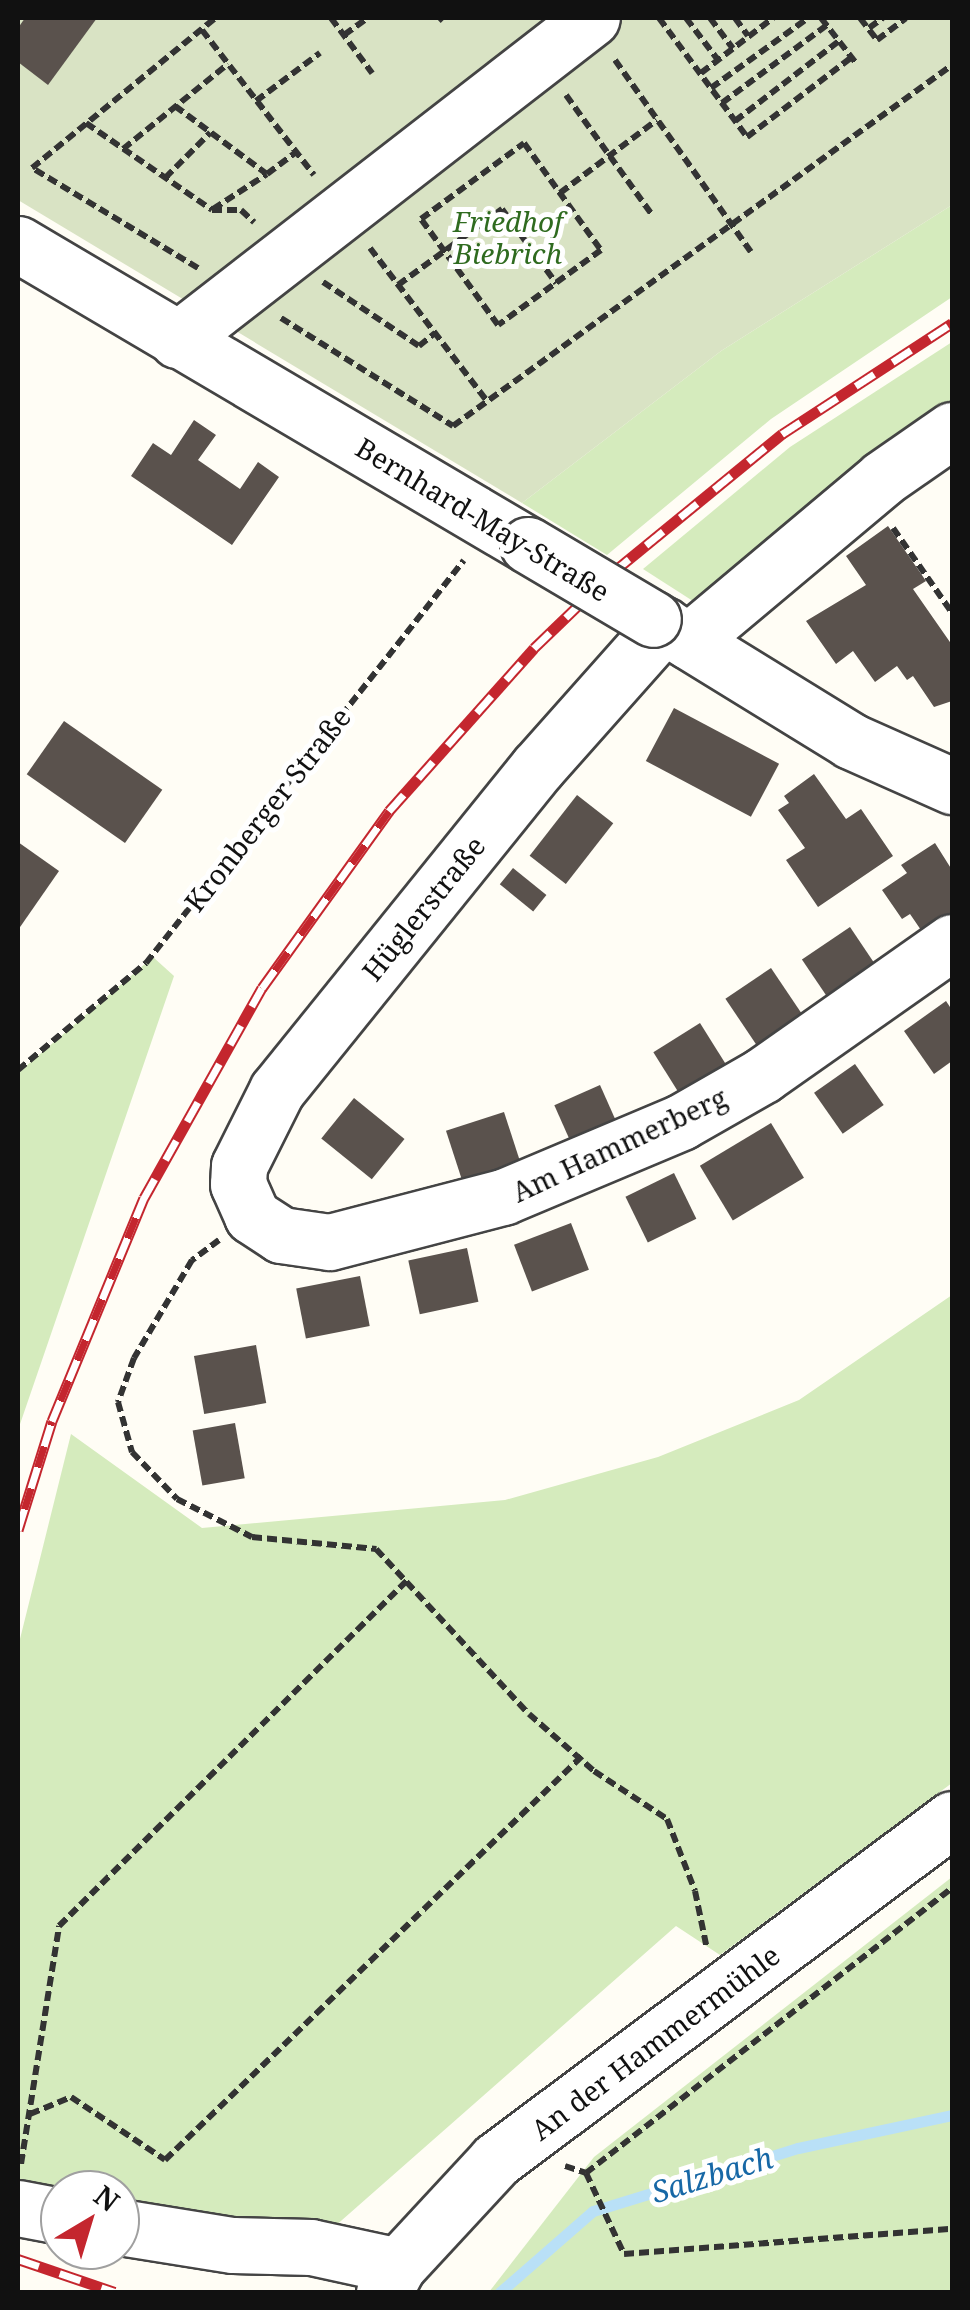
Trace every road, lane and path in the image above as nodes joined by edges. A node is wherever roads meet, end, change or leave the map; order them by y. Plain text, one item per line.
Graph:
1 (216, 18) edge
2 (331, 18) edge
3 (367, 18) edge
4 (659, 18) edge
5 (686, 18) edge
6 (710, 18) edge
7 (734, 18) edge
8 (808, 18) edge
9 (821, 18) edge
10 (860, 18) edge
11 (883, 18) edge
12 (906, 18) edge
13 (590, 19) edge
14 (767, 19) edge
15 (827, 25) junction
16 (869, 28) junction
17 (344, 34) junction
18 (748, 36) junction
19 (839, 41) junction
20 (733, 48) junction
21 (320, 53) dead end
22 (718, 60) junction
23 (228, 64) dead end
24 (952, 66) edge
25 (372, 73) dead end
26 (700, 73) junction
27 (558, 84) dead end
28 (711, 88) junction
29 (256, 100) dead end
30 (722, 103) junction
31 (176, 106) junction
32 (657, 120) junction
33 (735, 121) junction
34 (86, 124) junction
35 (210, 133) junction
36 (123, 149) junction
37 (296, 152) dead end
38 (609, 155) junction
39 (267, 174) junction
40 (165, 178) junction
41 (560, 193) junction
42 (654, 216) dead end
43 (731, 226) junction
44 (18, 244) edge
45 (445, 251) junction
46 (751, 252) dead end
47 (284, 256) junction
48 (556, 283) junction
49 (398, 285) dead end
50 (238, 292) junction
51 (435, 333) dead end
52 (177, 340) junction
53 (952, 430) edge
54 (868, 491) junction
55 (510, 534) junction
56 (952, 613) edge
57 (669, 628) junction
58 (952, 786) edge
59 (952, 942) edge
60 (18, 1070) edge
61 (252, 1216) joint
62 (192, 1260) dead end
63 (408, 1579) junction
64 (582, 1756) junction
65 (952, 1819) edge
66 (952, 1888) edge
67 (717, 1998) junction
68 (29, 2114) junction
69 (560, 2161) dead end
70 (586, 2173) junction
71 (18, 2184) edge
72 (140, 2230) edge
73 (952, 2230) edge
74 (391, 2279) edge

1 - 34 path
2 - 17 path
3 - 17 path
4 - 26 path
5 - 22 path
6 - 20 path
7 - 18 path
8 - 28 path
9 - 15 path
10 - 16 path
11 - 16 path
12 - 16 path
13 - 32 path
13 - 47 street
14 - 18 path
15 - 19 path
15 - 30 path
17 - 25 path
18 - 20 path
19 - 33 path
19 - 33 path
20 - 22 path
21 - 29 path
22 - 26 path
23 - 31 path
24 - 43 path
26 - 28 path
27 - 38 path
28 - 30 path
30 - 33 path
31 - 35 path
31 - 36 path
32 - 38 path
32 - 43 path
34 - 36 path
34 - 50 path
35 - 39 path
35 - 40 path
36 - 40 path
37 - 39 path
38 - 41 path
38 - 42 path
39 - 40 path
41 - 45 path
41 - 48 path
43 - 46 path
43 - 50 path
44 - 52 street, Bernhard-May-Straße
45 - 48 path
45 - 48 path
45 - 49 path
47 - 50 street
47 - 51 path
50 - 52 street
52 - 55 street, Bernhard-May-Straße
53 - 54 street, Hüglerstraße
54 - 56 path
54 - 57 street, Hüglerstraße
55 - 57 street, Bernhard-May-Straße, bridge
55 - 60 path, Kronberger Straße
57 - 58 street, Bernhard-May-Straße
57 - 61 street, Hüglerstraße
59 - 61 street, Am Hammerberg
62 - 63 path
63 - 64 path
63 - 68 path
64 - 67 path
64 - 68 path
65 - 67 street, An der Hammermühle
66 - 70 path
67 - 74 street, An der Hammermühle
68 - 71 path
69 - 70 path
70 - 73 path
72 - 74 street

